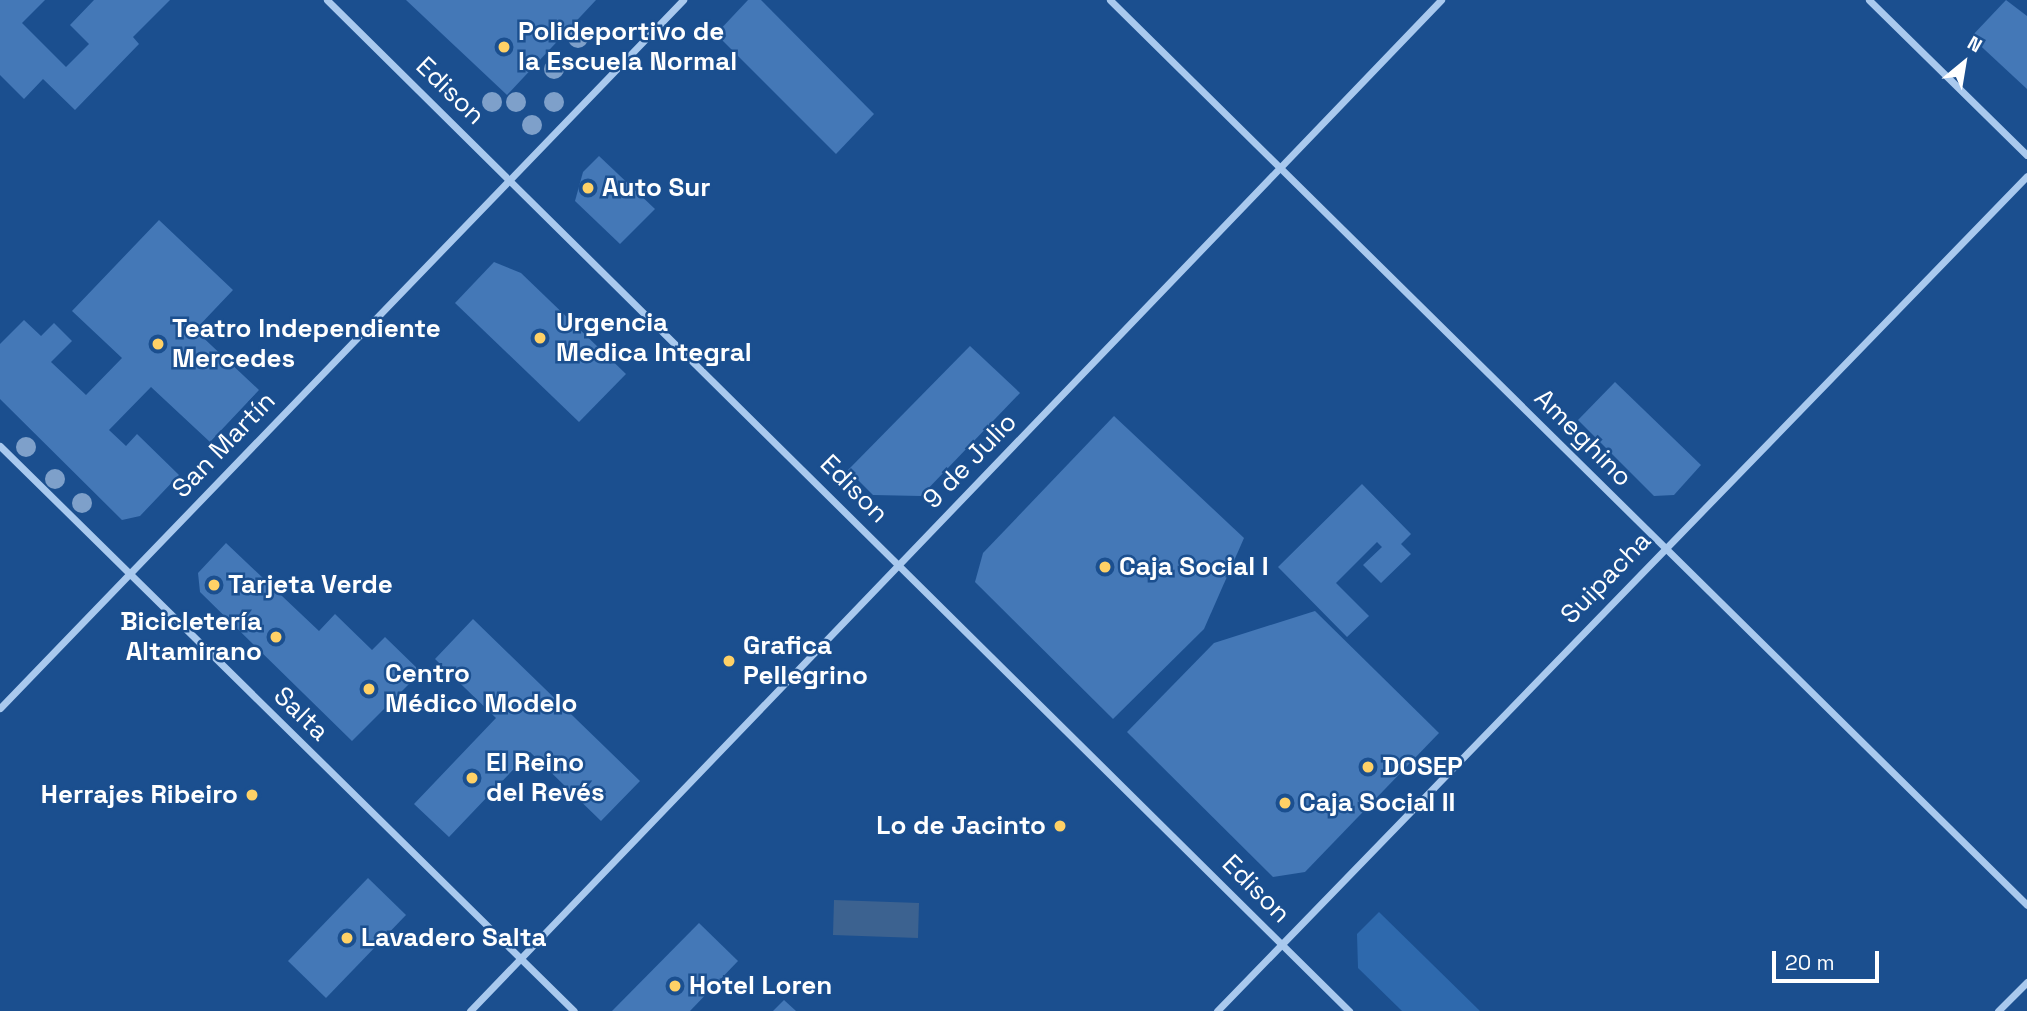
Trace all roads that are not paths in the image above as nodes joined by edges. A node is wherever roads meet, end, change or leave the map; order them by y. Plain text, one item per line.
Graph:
1 (327, 0) edge
2 (683, 0) edge
3 (1110, 0) edge
4 (1441, 0) edge
5 (1869, 0) edge
6 (2027, 155) edge
7 (1280, 168) junction
8 (2027, 176) edge
9 (510, 179) junction
10 (0, 446) edge
11 (1665, 548) junction
12 (900, 564) junction
13 (128, 575) junction
14 (0, 708) edge
15 (2027, 905) edge
16 (1280, 943) junction
17 (520, 958) junction
18 (2027, 982) edge
19 (470, 1011) edge
20 (574, 1011) edge
21 (1217, 1011) edge
22 (1349, 1011) edge
23 (1998, 1011) edge

1 - 9 street, Edison
2 - 9 street, San Martín
3 - 7 street, Ameghino
4 - 7 street, 9 de Julio
5 - 6 street
7 - 11 street, Ameghino
7 - 12 street, 9 de Julio
8 - 11 street, Suipacha
9 - 12 street, Edison
9 - 13 street, San Martín
10 - 13 street, Salta
11 - 15 street, Ameghino
11 - 16 street, Suipacha
12 - 16 street, Edison
12 - 17 street, 9 de Julio
13 - 14 street, San Martín
13 - 17 street, Salta
16 - 21 street, Suipacha
16 - 22 street, Edison
17 - 19 street, 9 de Julio
17 - 20 street, Salta
18 - 23 street

